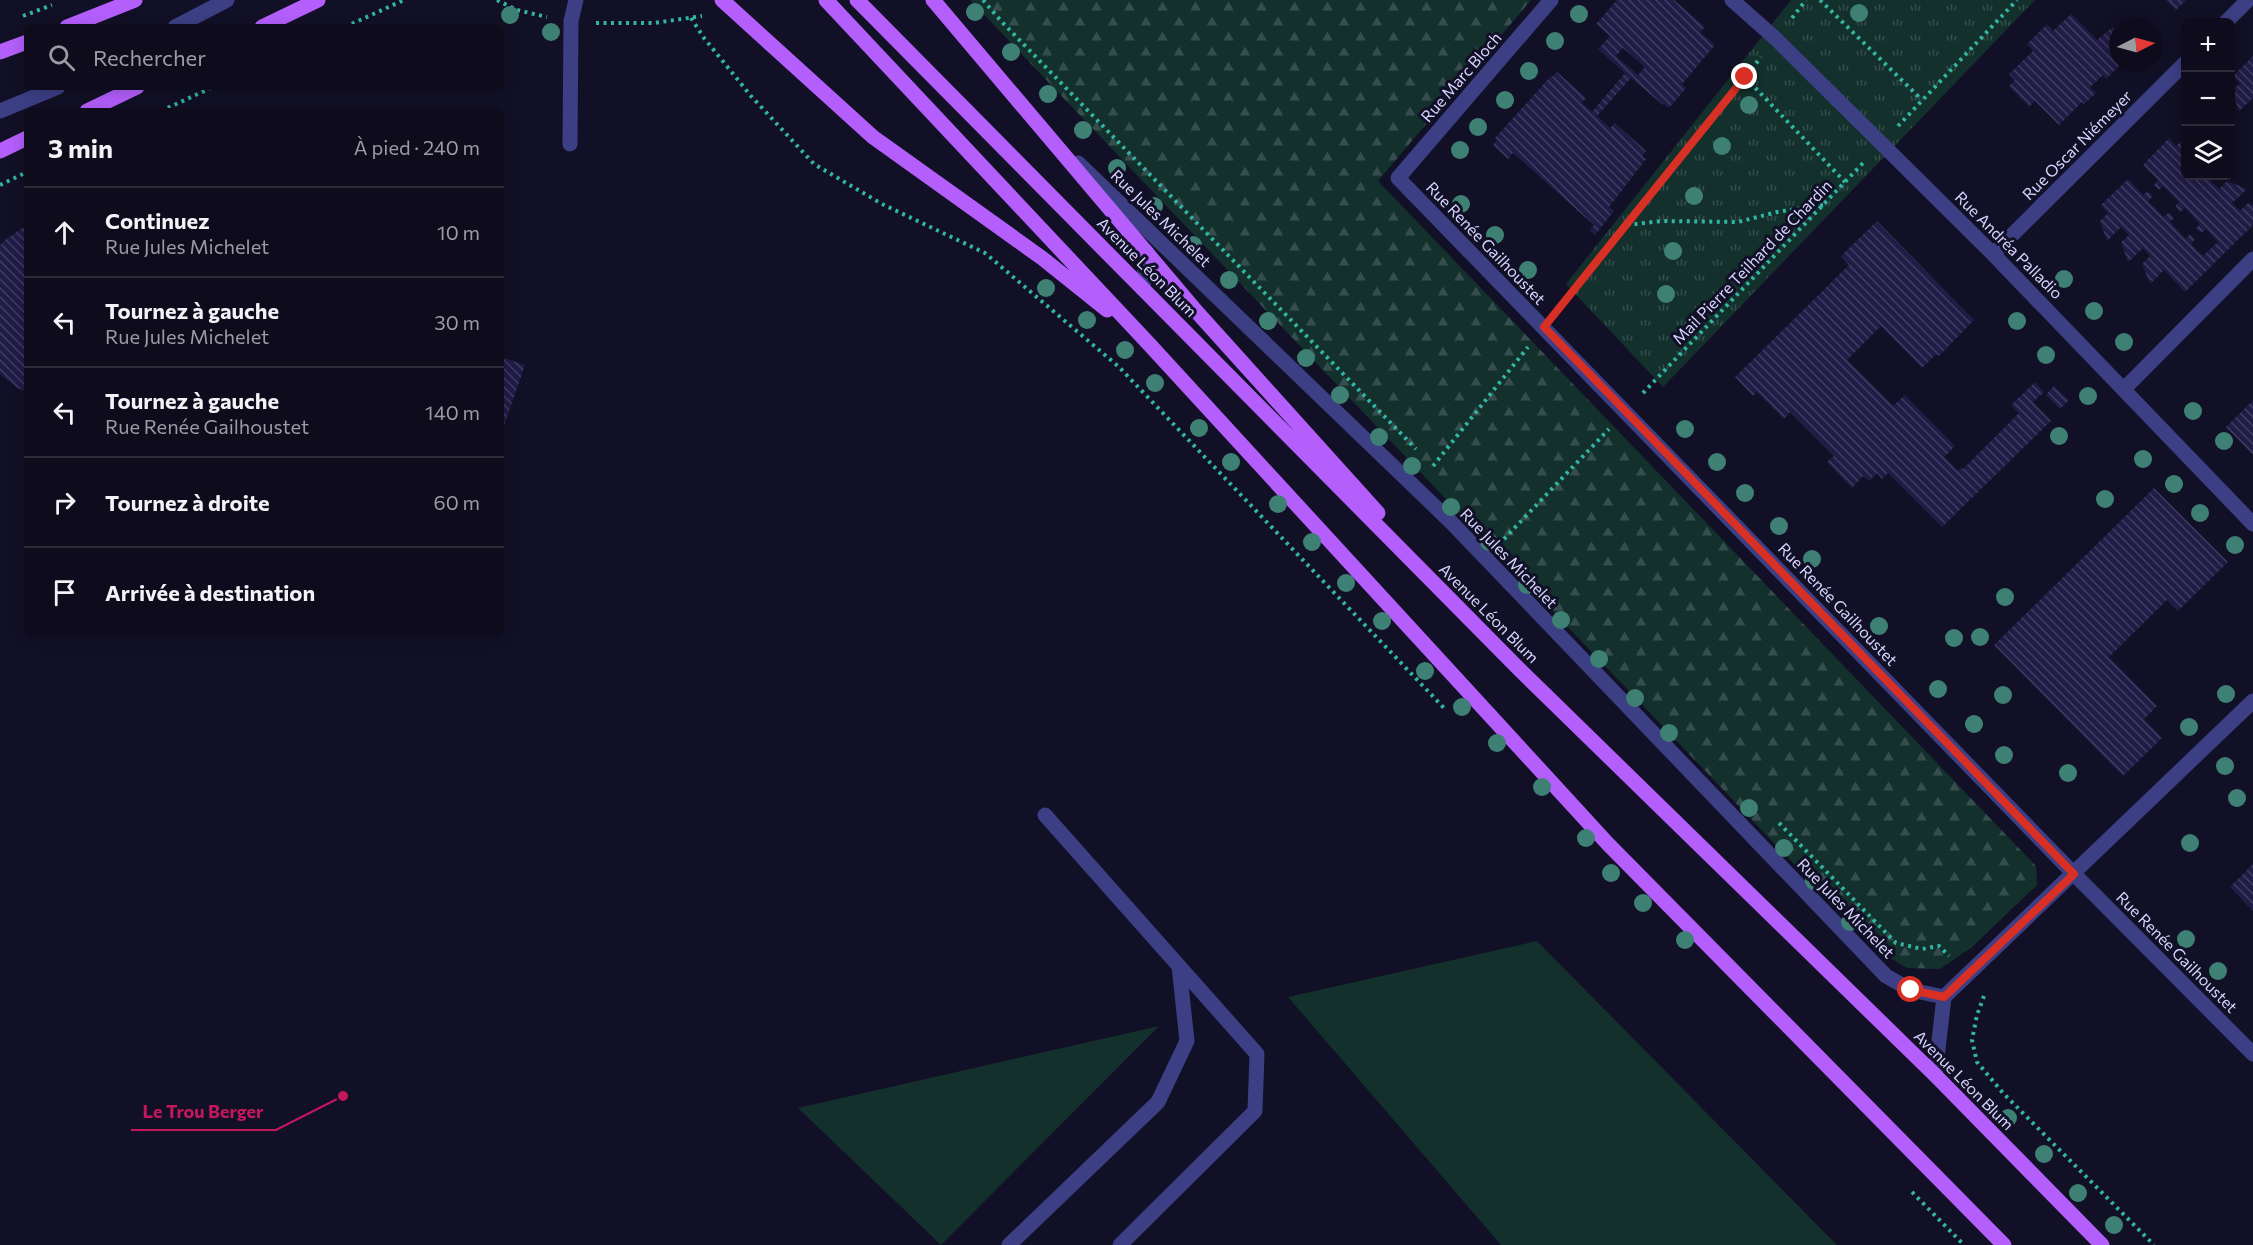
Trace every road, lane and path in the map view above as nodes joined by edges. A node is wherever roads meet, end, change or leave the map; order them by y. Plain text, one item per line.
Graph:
1 (135, 0) edge
2 (228, 0) edge
3 (318, 0) edge
4 (404, 0) edge
5 (576, 0) edge
6 (722, 0) edge
7 (826, 0) edge
8 (857, 0) edge
9 (933, 0) edge
10 (1551, 0) edge
11 (1731, 0) edge
12 (1820, 0) edge
13 (2017, 0) edge
14 (2248, 0) edge
15 (53, 4) dead end
16 (21, 16) dead end
17 (691, 18) dead end
18 (2230, 18) edge
19 (75, 24) edge
20 (181, 24) edge
21 (268, 24) edge
22 (352, 24) edge
23 (1776, 39) junction
24 (24, 43) edge
25 (0, 52) edge
26 (2181, 67) edge
27 (1745, 77) junction
28 (51, 90) edge
29 (131, 90) edge
30 (206, 90) edge
31 (1922, 100) junction
32 (93, 108) edge
33 (168, 108) edge
34 (0, 111) edge
35 (1048, 134) junction
36 (24, 139) edge
37 (1882, 143) junction
38 (570, 144) dead end
39 (0, 151) edge
40 (24, 173) edge
41 (1398, 178) joint
42 (1845, 182) junction
43 (0, 184) edge
44 (1824, 205) junction
45 (1627, 225) junction
46 (1146, 251) junction
47 (1993, 254) junction
48 (2253, 259) edge
49 (1143, 289) junction
50 (1544, 327) junction
51 (1149, 344) junction
52 (2124, 389) junction
53 (1626, 411) junction
54 (1433, 466) dead end
55 (2253, 524) edge
56 (1504, 539) dead end
57 (1521, 671) junction
58 (2253, 701) edge
59 (1449, 713) dead end
60 (1046, 815) dead end
61 (2074, 874) junction
62 (1179, 966) junction
63 (1944, 997) junction
64 (2253, 1054) edge
65 (1935, 1075) junction
66 (1911, 1191) dead end
67 (1009, 1245) edge
68 (1120, 1245) edge
69 (1964, 1245) edge
70 (2004, 1245) edge
71 (2102, 1245) edge

1 - 19 main road
2 - 20 street
3 - 21 main road
4 - 22 path
5 - 38 street
6 - 51 main road
7 - 51 main road
8 - 49 main road, Avenue Léon Blum
9 - 35 main road
10 - 41 street, Rue Marc Bloch
11 - 23 street, Rue Andréa Palladio
12 - 31 path
13 - 31 path, Mail Pierre Teilhard de Chardin
14 - 18 street
15 - 16 path
17 - 59 path
23 - 27 path
23 - 37 street, Rue Andréa Palladio
24 - 25 main road
26 - 47 street, Rue Oscar Niémeyer
27 - 42 path
27 - 45 path
28 - 34 street
29 - 32 main road
30 - 33 path
31 - 37 path, Mail Pierre Teilhard de Chardin
35 - 46 main road
35 - 63 street, Rue Jules Michelet
36 - 39 main road
37 - 42 path, Mail Pierre Teilhard de Chardin
37 - 47 street, Rue Andréa Palladio
40 - 43 path
41 - 50 street, Rue Renée Gailhoustet
42 - 44 path, Mail Pierre Teilhard de Chardin
44 - 45 path
44 - 53 path, Mail Pierre Teilhard de Chardin
45 - 50 path
46 - 49 street
46 - 57 main road
47 - 52 street, Rue Andréa Palladio
48 - 52 street
49 - 57 main road, Avenue Léon Blum
50 - 53 street, Rue Renée Gailhoustet
50 - 54 path
51 - 70 main road
52 - 55 street, Rue Andréa Palladio
53 - 56 path, Mail Pierre Teilhard de Chardin
53 - 61 street, Rue Renée Gailhoustet
57 - 65 main road, Avenue Léon Blum
58 - 61 street
60 - 62 street
61 - 63 street
61 - 64 street, Rue Renée Gailhoustet
62 - 67 street
62 - 68 street
63 - 65 street
65 - 71 main road, Avenue Léon Blum
66 - 69 path

